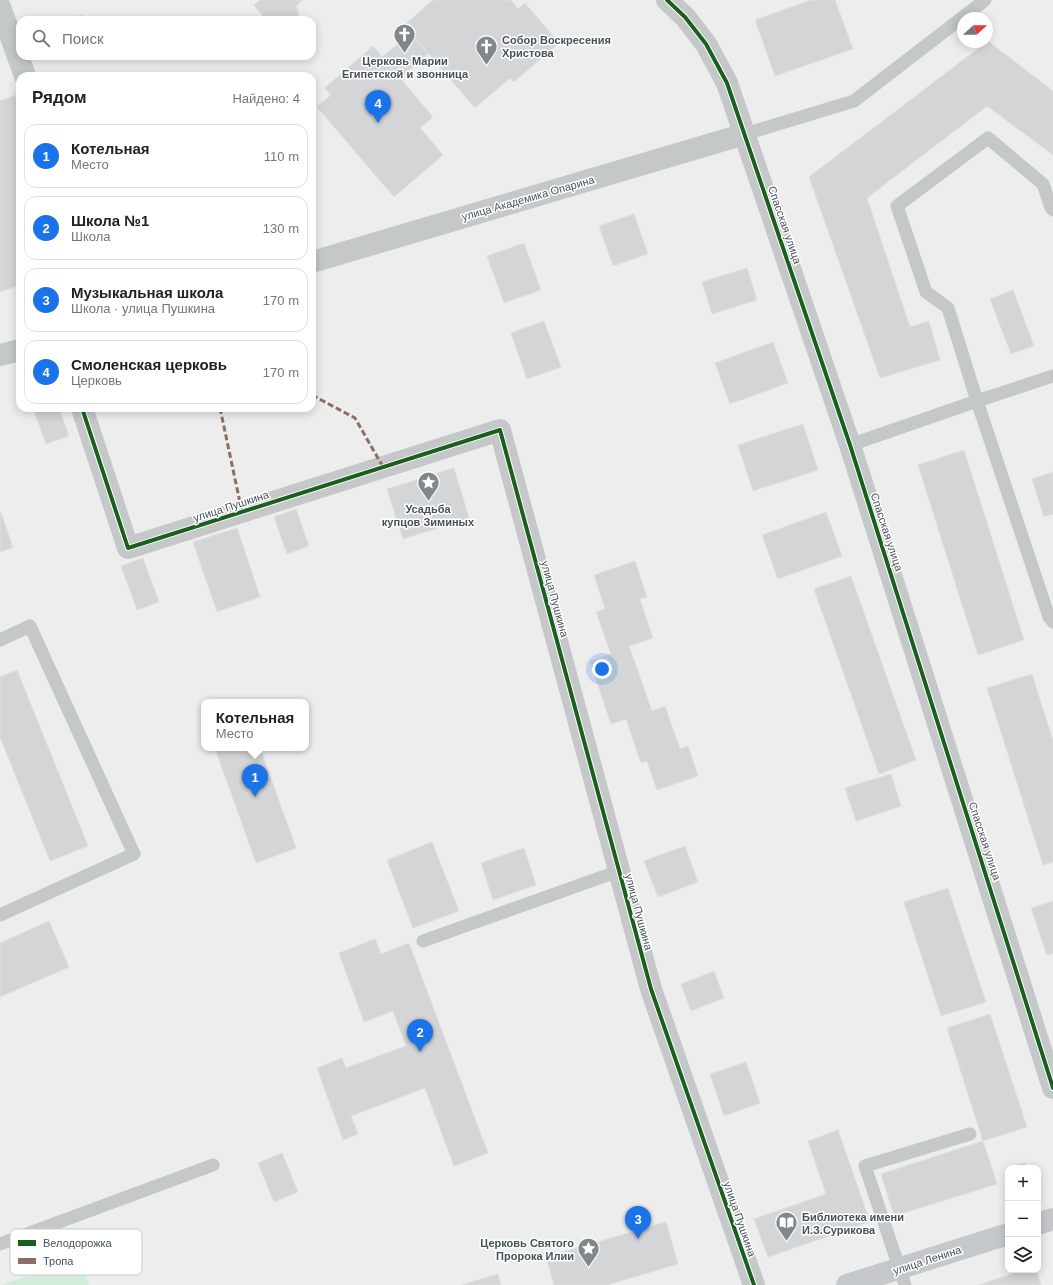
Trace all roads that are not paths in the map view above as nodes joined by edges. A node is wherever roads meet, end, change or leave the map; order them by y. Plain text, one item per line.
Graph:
1 (667, 0) edge
2 (985, 0) edge
3 (0, 7) edge
4 (16, 51) edge
5 (19, 60) edge
6 (24, 72) edge
7 (745, 134) junction
8 (1053, 210) edge
9 (316, 261) edge
10 (16, 351) edge
11 (0, 355) edge
12 (1053, 376) edge
13 (977, 401) junction
14 (83, 412) edge
15 (850, 445) junction
16 (1053, 622) edge
17 (0, 640) edge
18 (619, 871) junction
19 (0, 915) edge
20 (423, 941) dead end
21 (1053, 1088) edge
22 (970, 1134) dead end
23 (213, 1165) dead end
24 (1053, 1219) edge
25 (1041, 1223) edge
26 (40, 1229) edge
27 (1005, 1235) edge
28 (10, 1240) edge
29 (0, 1244) edge
30 (902, 1277) edge
31 (754, 1285) edge
32 (847, 1285) edge

1 - 7 street, Спасская улица
2 - 7 lane
3 - 4 street
5 - 6 street
7 - 9 street, улица Академика Опарина
7 - 15 street, Спасская улица
8 - 13 lane
10 - 11 street
12 - 13 lane
13 - 15 lane
13 - 16 lane
14 - 18 street, улица Пушкина
15 - 21 street, Спасская улица
17 - 19 lane
18 - 20 lane
18 - 31 street, улица Пушкина
22 - 30 lane
23 - 26 lane
24 - 25 street
27 - 30 street, улица Ленина
28 - 29 lane
30 - 32 street, улица Ленина

